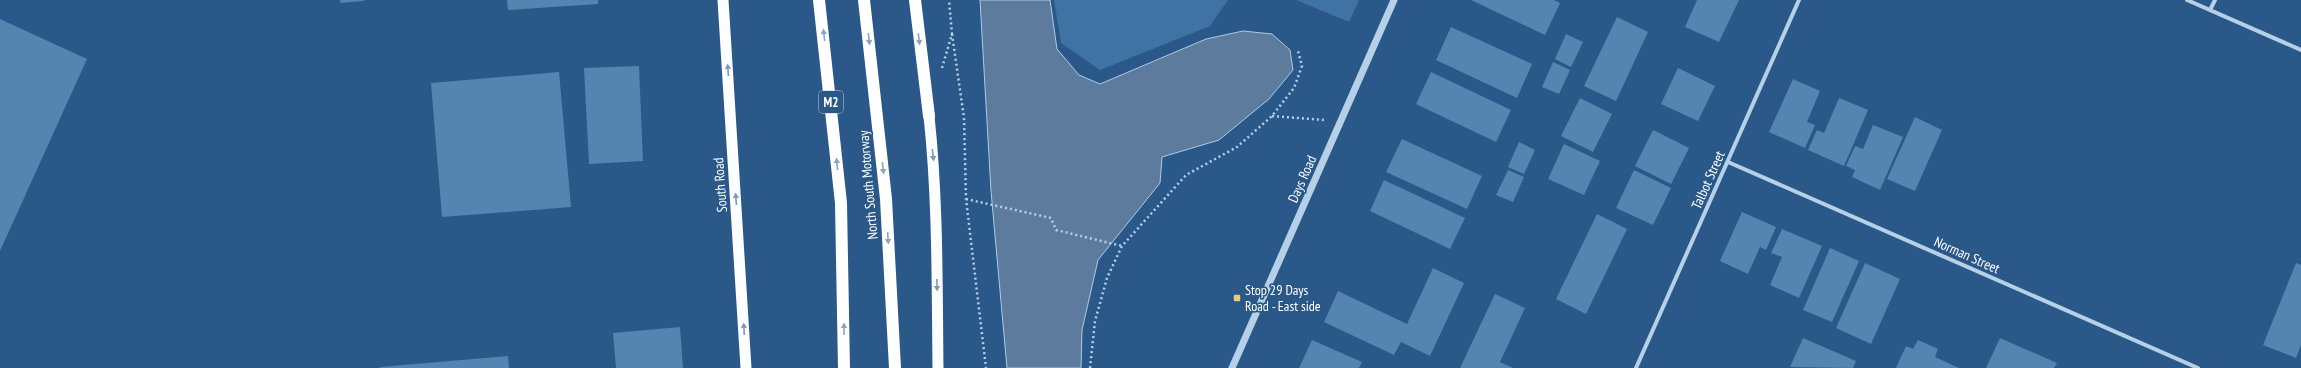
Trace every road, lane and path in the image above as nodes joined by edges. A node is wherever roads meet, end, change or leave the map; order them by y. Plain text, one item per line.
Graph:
1 (723, 0) edge
2 (819, 0) edge
3 (864, 0) edge
4 (915, 0) edge
5 (949, 0) edge
6 (1394, 0) edge
7 (1799, 0) edge
8 (2187, 0) edge
9 (2215, 0) edge
10 (2210, 10) junction
11 (952, 34) junction
12 (2301, 50) edge
13 (1298, 51) dead end
14 (941, 71) dead end
15 (929, 116) joint
16 (1272, 116) junction
17 (1325, 120) dead end
18 (1728, 162) junction
19 (966, 199) junction
20 (1122, 246) junction
21 (746, 368) edge
22 (844, 368) edge
23 (894, 368) edge
24 (938, 368) edge
25 (986, 368) edge
26 (1090, 368) edge
27 (1232, 368) edge
28 (1636, 368) edge
29 (2198, 368) edge

21 -> 1 highway, South Road
22 -> 2 highway, North South Motorway / M2
3 -> 23 highway, North South Motorway
4 -> 15 highway
5 - 11 path
6 - 27 street, Days Road
7 - 18 street, Talbot Street
8 - 10 street
9 - 10 street
10 - 12 street
11 - 14 path
11 - 19 path
13 - 16 path
15 -> 24 highway
16 - 17 path
16 - 20 path
18 - 28 street, Talbot Street
18 - 29 street, Norman Street
19 - 20 path
19 - 25 path
20 - 26 path

